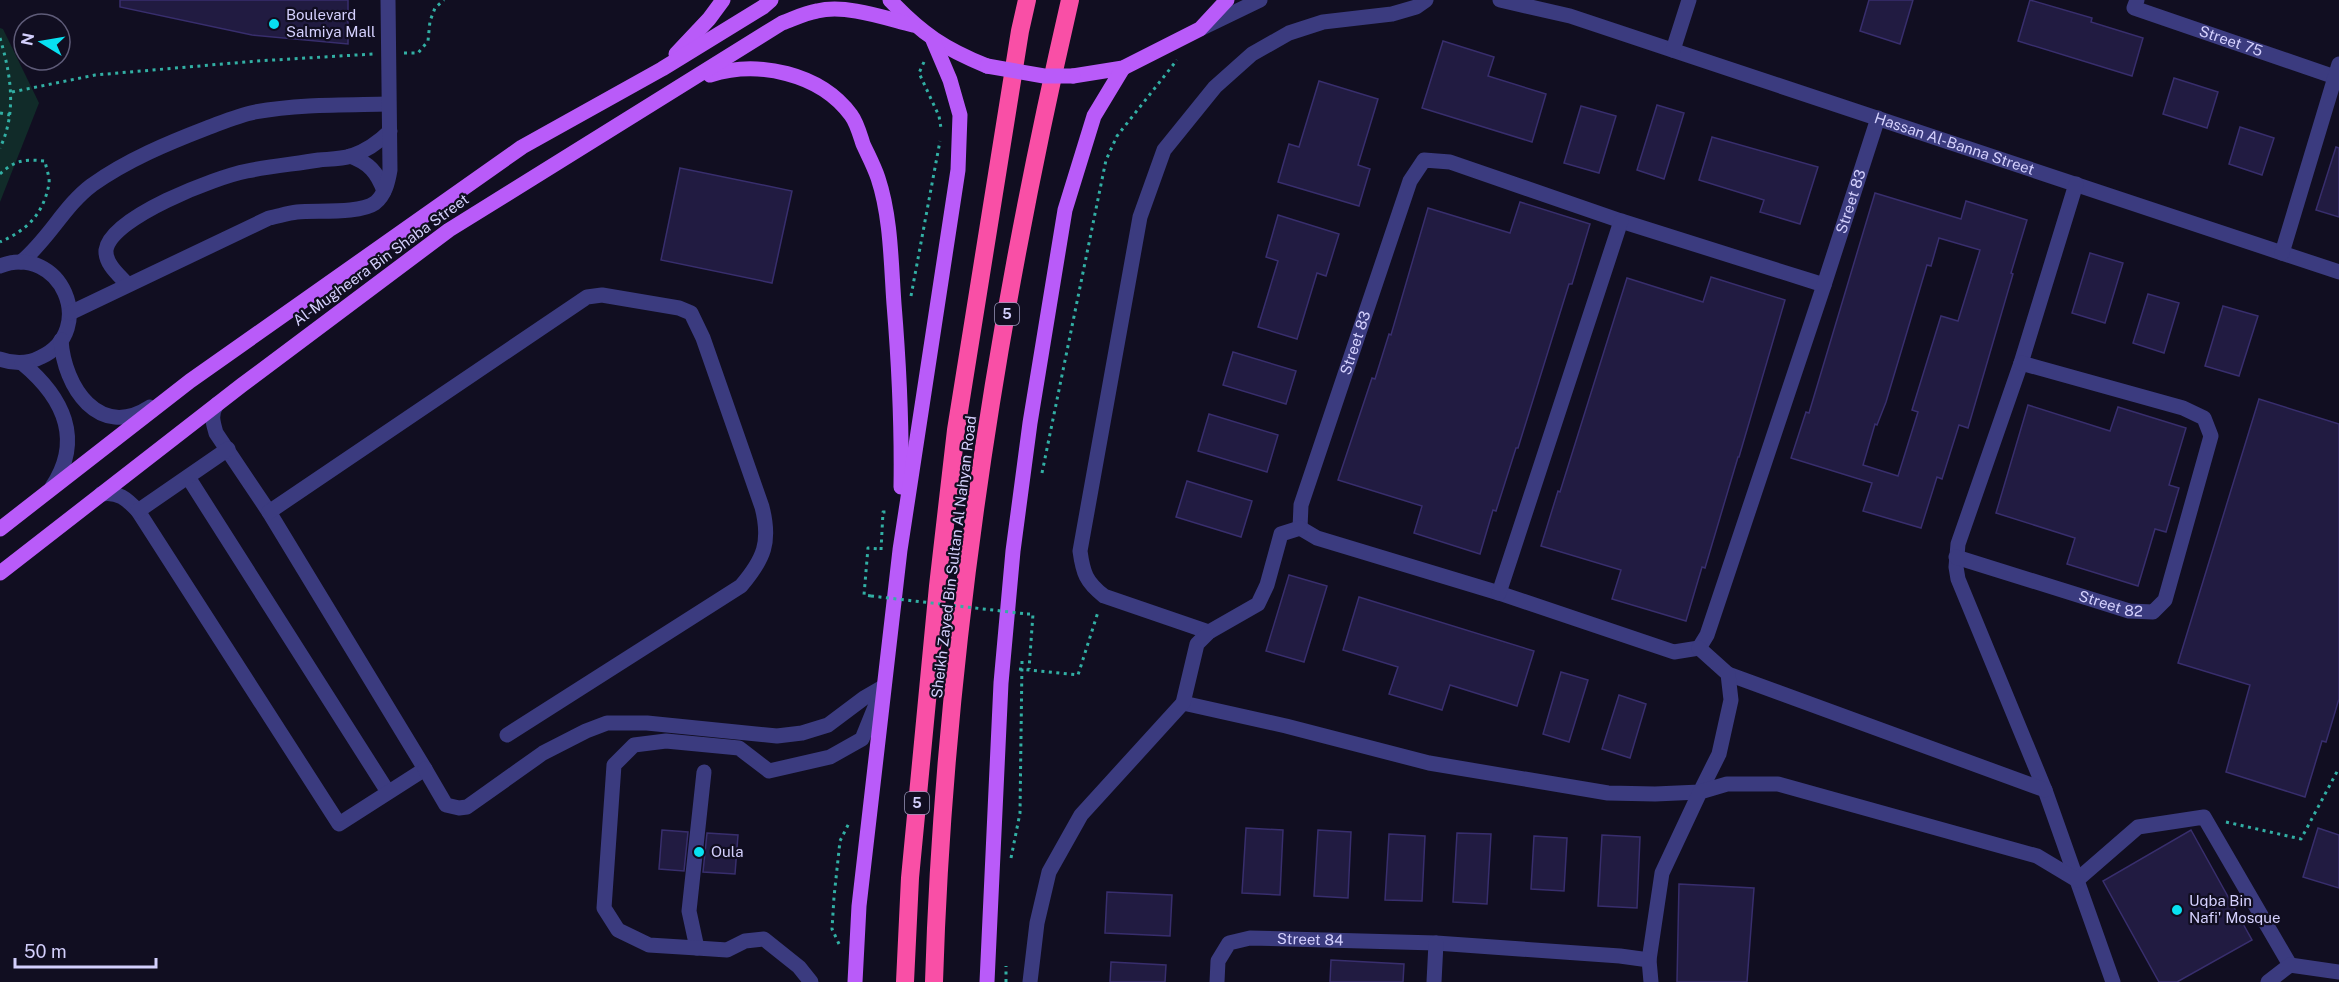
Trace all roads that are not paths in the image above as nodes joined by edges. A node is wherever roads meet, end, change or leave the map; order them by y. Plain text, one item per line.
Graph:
1 (388, 0) edge
2 (723, 0) edge
3 (771, 0) edge
4 (890, 0) edge
5 (1027, 0) edge
6 (1070, 0) edge
7 (1227, 0) edge
8 (1260, 0) edge
9 (1426, 0) edge
10 (1500, 0) edge
11 (1540, 0) edge
12 (1689, 0) edge
13 (2137, 0) edge
14 (1570, 16) junction
15 (913, 25) junction
16 (1200, 29) junction
17 (933, 40) junction
18 (1673, 50) junction
19 (1123, 68) junction
20 (662, 69) junction
21 (2337, 70) edge
22 (688, 82) junction
23 (388, 104) junction
24 (1878, 118) junction
25 (390, 131) junction
26 (350, 156) junction
27 (2076, 184) junction
28 (384, 191) junction
29 (1621, 221) junction
30 (2282, 253) junction
31 (21, 262) junction
32 (0, 266) edge
33 (2339, 272) edge
34 (127, 284) junction
35 (1824, 285) junction
36 (70, 314) junction
37 (61, 340) junction
38 (0, 358) edge
39 (22, 363) junction
40 (2021, 363) junction
41 (190, 381) junction
42 (217, 404) junction
43 (228, 449) junction
44 (188, 477) junction
45 (50, 491) junction
46 (102, 494) junction
47 (138, 511) junction
48 (269, 512) junction
49 (1300, 528) junction
50 (0, 529) edge
51 (900, 550) junction
52 (1956, 557) junction
53 (0, 573) edge
54 (1499, 593) junction
55 (1209, 632) junction
56 (1699, 648) junction
57 (1728, 674) junction
58 (884, 687) junction
59 (1183, 703) junction
60 (507, 735) dead end
61 (425, 769) junction
62 (704, 772) dead end
63 (2044, 790) junction
64 (388, 792) junction
65 (1700, 792) junction
66 (910, 878) junction
67 (2078, 880) junction
68 (936, 920) junction
69 (1436, 943) junction
70 (697, 948) junction
71 (1649, 960) junction
72 (2290, 965) junction
73 (2339, 972) edge
74 (812, 982) edge
75 (855, 982) edge
76 (897, 982) edge
77 (905, 982) edge
78 (934, 982) edge
79 (942, 982) edge
80 (987, 982) edge
81 (1030, 982) edge
82 (1217, 982) edge
83 (1434, 982) edge
84 (1651, 982) edge
85 (2113, 982) edge
86 (2268, 982) edge

1 - 23 street
2 - 20 main road
3 - 20 main road, Al-Mugheera Bin Shaba Street
4 - 15 main road
5 - 66 highway, Sheikh Zayed Bin Sultan Al Nahyan Road / 5
6 - 68 highway, Sheikh Zayed Bin Sultan Al Nahyan Road / 5
7 - 16 main road
8 - 16 street
9 - 55 street
10 - 14 street, Hassan Al-Banna Street
11 - 14 street, Hassan Al-Banna Street
12 - 18 street
13 - 21 street, Street 75
14 - 18 street, Hassan Al-Banna Street
15 - 17 main road
15 - 22 main road, Al-Mugheera Bin Shaba Street
16 - 19 main road
17 - 19 main road, bridge
17 - 51 main road
18 - 24 street, Hassan Al-Banna Street
19 - 80 main road
20 - 41 main road, Al-Mugheera Bin Shaba Street
21 - 30 street, Street 75
22 - 42 main road, Al-Mugheera Bin Shaba Street
22 - 51 main road
23 - 25 street
23 - 31 street
24 - 27 street, Hassan Al-Banna Street
24 - 35 street, Street 83
25 - 26 street
25 - 28 street
26 - 28 street
26 - 34 street
27 - 30 street, Hassan Al-Banna Street
27 - 40 street
28 - 34 street
29 - 35 street, Street 83
29 - 49 street, Street 83
29 - 54 street
30 - 33 street, Hassan Al-Banna Street
31 - 32 street
31 - 36 street
34 - 36 street
35 - 56 street, Street 83
36 - 37 street
37 - 39 street
37 - 41 street
38 - 39 street
39 - 45 street
40 - 52 street
40 - 52 street, Street 82
41 - 45 main road, Al-Mugheera Bin Shaba Street
42 - 43 street
42 - 46 main road, Al-Mugheera Bin Shaba Street
43 - 44 street
43 - 48 street
44 - 47 street
44 - 64 street
45 - 50 main road, Al-Mugheera Bin Shaba Street
46 - 47 street
46 - 53 main road, Al-Mugheera Bin Shaba Street
47 - 64 street
48 - 60 street
48 - 61 street
49 - 54 street
49 - 55 street
51 - 58 main road
52 - 63 street
54 - 56 street
55 - 59 street
56 - 57 street
57 - 63 street
57 - 65 street
58 - 61 street
58 - 70 street
58 - 75 main road
59 - 65 street
59 - 81 street
61 - 64 street
62 - 70 street
63 - 67 street
65 - 67 street
65 - 71 street
66 - 76 highway
66 - 77 highway, Sheikh Zayed Bin Sultan Al Nahyan Road / 5
67 - 72 street
67 - 85 street
68 - 78 highway, Sheikh Zayed Bin Sultan Al Nahyan Road / 5
68 - 79 highway
69 - 71 street, Street 84
69 - 82 street, Street 84
69 - 83 street
70 - 74 street
71 - 84 street
72 - 73 street
72 - 86 street

